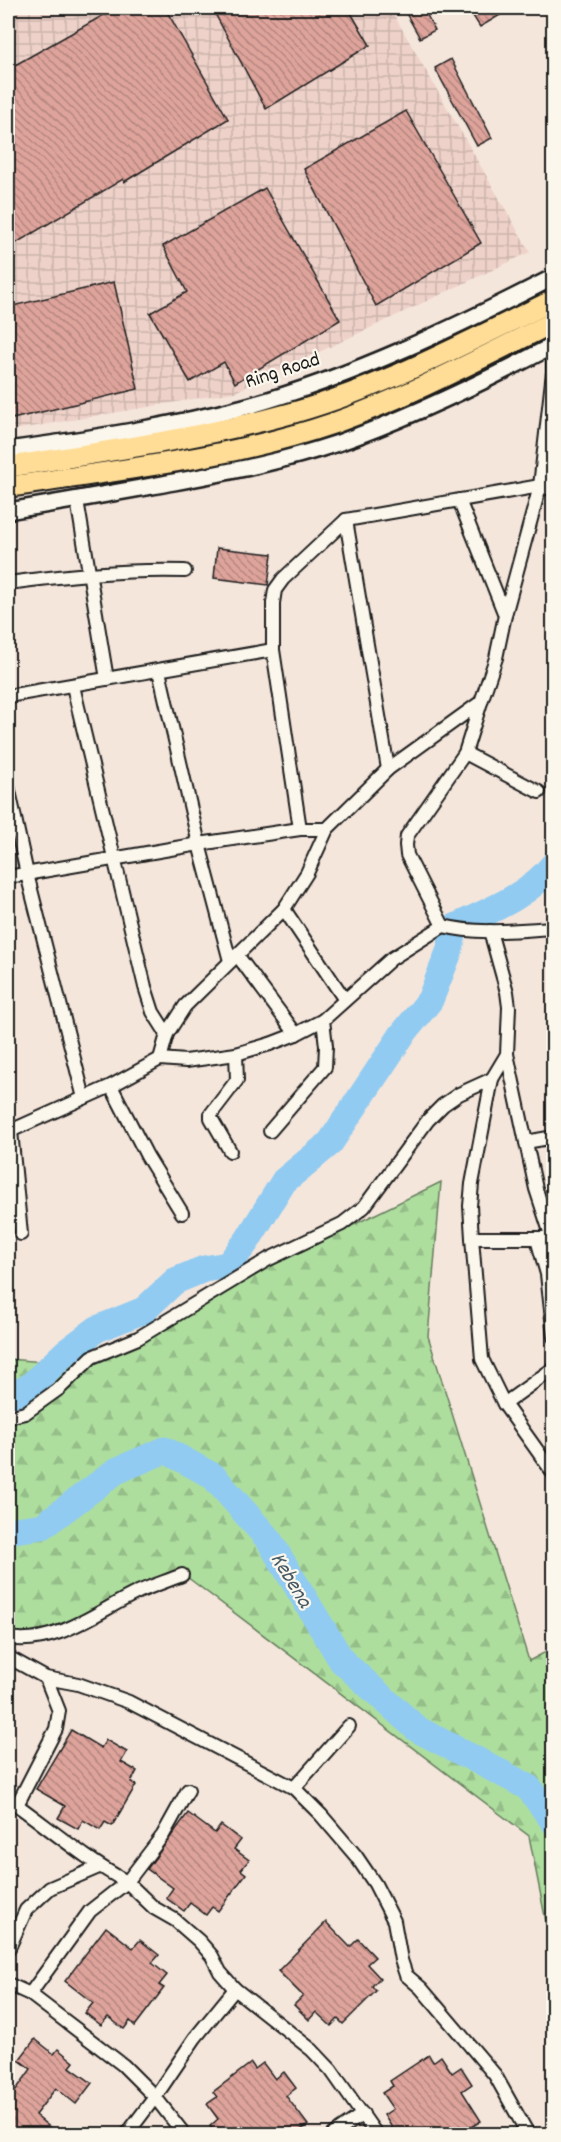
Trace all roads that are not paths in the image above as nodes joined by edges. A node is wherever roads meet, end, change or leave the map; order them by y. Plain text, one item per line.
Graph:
1 (554, 277) edge
2 (554, 300) edge
3 (554, 322) edge
4 (553, 346) edge
5 (8, 450) edge
6 (8, 467) edge
7 (540, 486) junction
8 (8, 487) edge
9 (554, 490) edge
10 (77, 500) junction
11 (459, 500) junction
12 (8, 511) edge
13 (346, 520) junction
14 (185, 571) dead end
15 (89, 572) junction
16 (8, 583) edge
17 (505, 615) junction
18 (273, 651) junction
19 (159, 670) junction
20 (107, 679) junction
21 (73, 686) junction
22 (8, 696) edge
23 (481, 702) junction
24 (465, 753) junction
25 (388, 769) junction
26 (8, 786) edge
27 (539, 792) dead end
28 (300, 829) junction
29 (327, 829) junction
30 (200, 844) junction
31 (115, 859) junction
32 (27, 874) junction
33 (8, 877) edge
34 (284, 909) junction
35 (447, 927) junction
36 (554, 928) edge
37 (490, 931) junction
38 (234, 958) junction
39 (345, 1000) junction
40 (323, 1020) junction
41 (167, 1034) junction
42 (296, 1034) junction
43 (236, 1054) junction
44 (507, 1054) junction
45 (160, 1059) junction
46 (492, 1079) junction
47 (111, 1086) junction
48 (84, 1098) junction
49 (270, 1131) dead end
50 (9, 1132) edge
51 (554, 1137) edge
52 (526, 1142) junction
53 (230, 1150) dead end
54 (182, 1213) dead end
55 (21, 1234) dead end
56 (472, 1238) junction
57 (553, 1238) edge
58 (537, 1239) junction
59 (554, 1337) edge
60 (554, 1368) edge
61 (504, 1404) junction
62 (8, 1417) edge
63 (554, 1474) edge
64 (182, 1575) dead end
65 (8, 1638) edge
66 (8, 1657) edge
67 (46, 1677) junction
68 (349, 1726) dead end
69 (294, 1788) junction
70 (188, 1790) dead end
71 (12, 1803) edge
72 (99, 1867) junction
73 (127, 1882) junction
74 (8, 1950) edge
75 (8, 1984) edge
76 (235, 1989) junction
77 (30, 1994) junction
78 (155, 2097) junction
79 (363, 2114) junction
80 (127, 2134) edge
81 (184, 2134) edge
82 (334, 2134) edge
83 (376, 2134) edge
84 (528, 2134) edge

1 - 5 street, Ring Road
2 - 6 highway, Ring Road
3 - 8 highway
4 - 7 street
4 - 10 street
7 - 9 street
7 - 11 street
7 - 17 street
10 - 12 street
10 - 15 street
11 - 13 street
11 - 17 street
13 - 18 street
13 - 25 street
14 - 15 street
15 - 16 street
15 - 20 street
17 - 23 street
18 - 19 street
18 - 28 street
19 - 20 street
19 - 30 street
20 - 21 street
21 - 22 street
21 - 31 street
23 - 24 street
23 - 25 street
24 - 27 street
24 - 35 street
25 - 29 street
26 - 32 street
28 - 29 street
28 - 30 street
29 - 34 street
30 - 31 street
30 - 38 street
31 - 32 street
31 - 41 street
32 - 33 street
32 - 48 street
34 - 38 street
34 - 39 street
35 - 37 street
35 - 39 street
36 - 37 street
37 - 44 street
38 - 41 street
38 - 42 street
39 - 40 street
40 - 42 street
40 - 49 street
41 - 45 street
42 - 43 street
43 - 45 street
43 - 53 street
44 - 46 street
44 - 52 street
45 - 47 street
46 - 56 street
46 - 62 street
47 - 48 street
47 - 54 street
48 - 50 street
50 - 55 street
51 - 52 street
52 - 57 street
56 - 58 street
56 - 61 street
57 - 58 street
58 - 59 street
60 - 61 street
61 - 63 street
64 - 65 street
66 - 67 street
67 - 69 street
67 - 71 street
68 - 69 street
69 - 84 street
70 - 73 street
71 - 72 street
72 - 73 street
72 - 74 street
73 - 76 street
73 - 77 street
75 - 77 street
76 - 78 street
76 - 79 street
77 - 78 street
78 - 80 street
78 - 81 street
79 - 82 street
79 - 83 street

